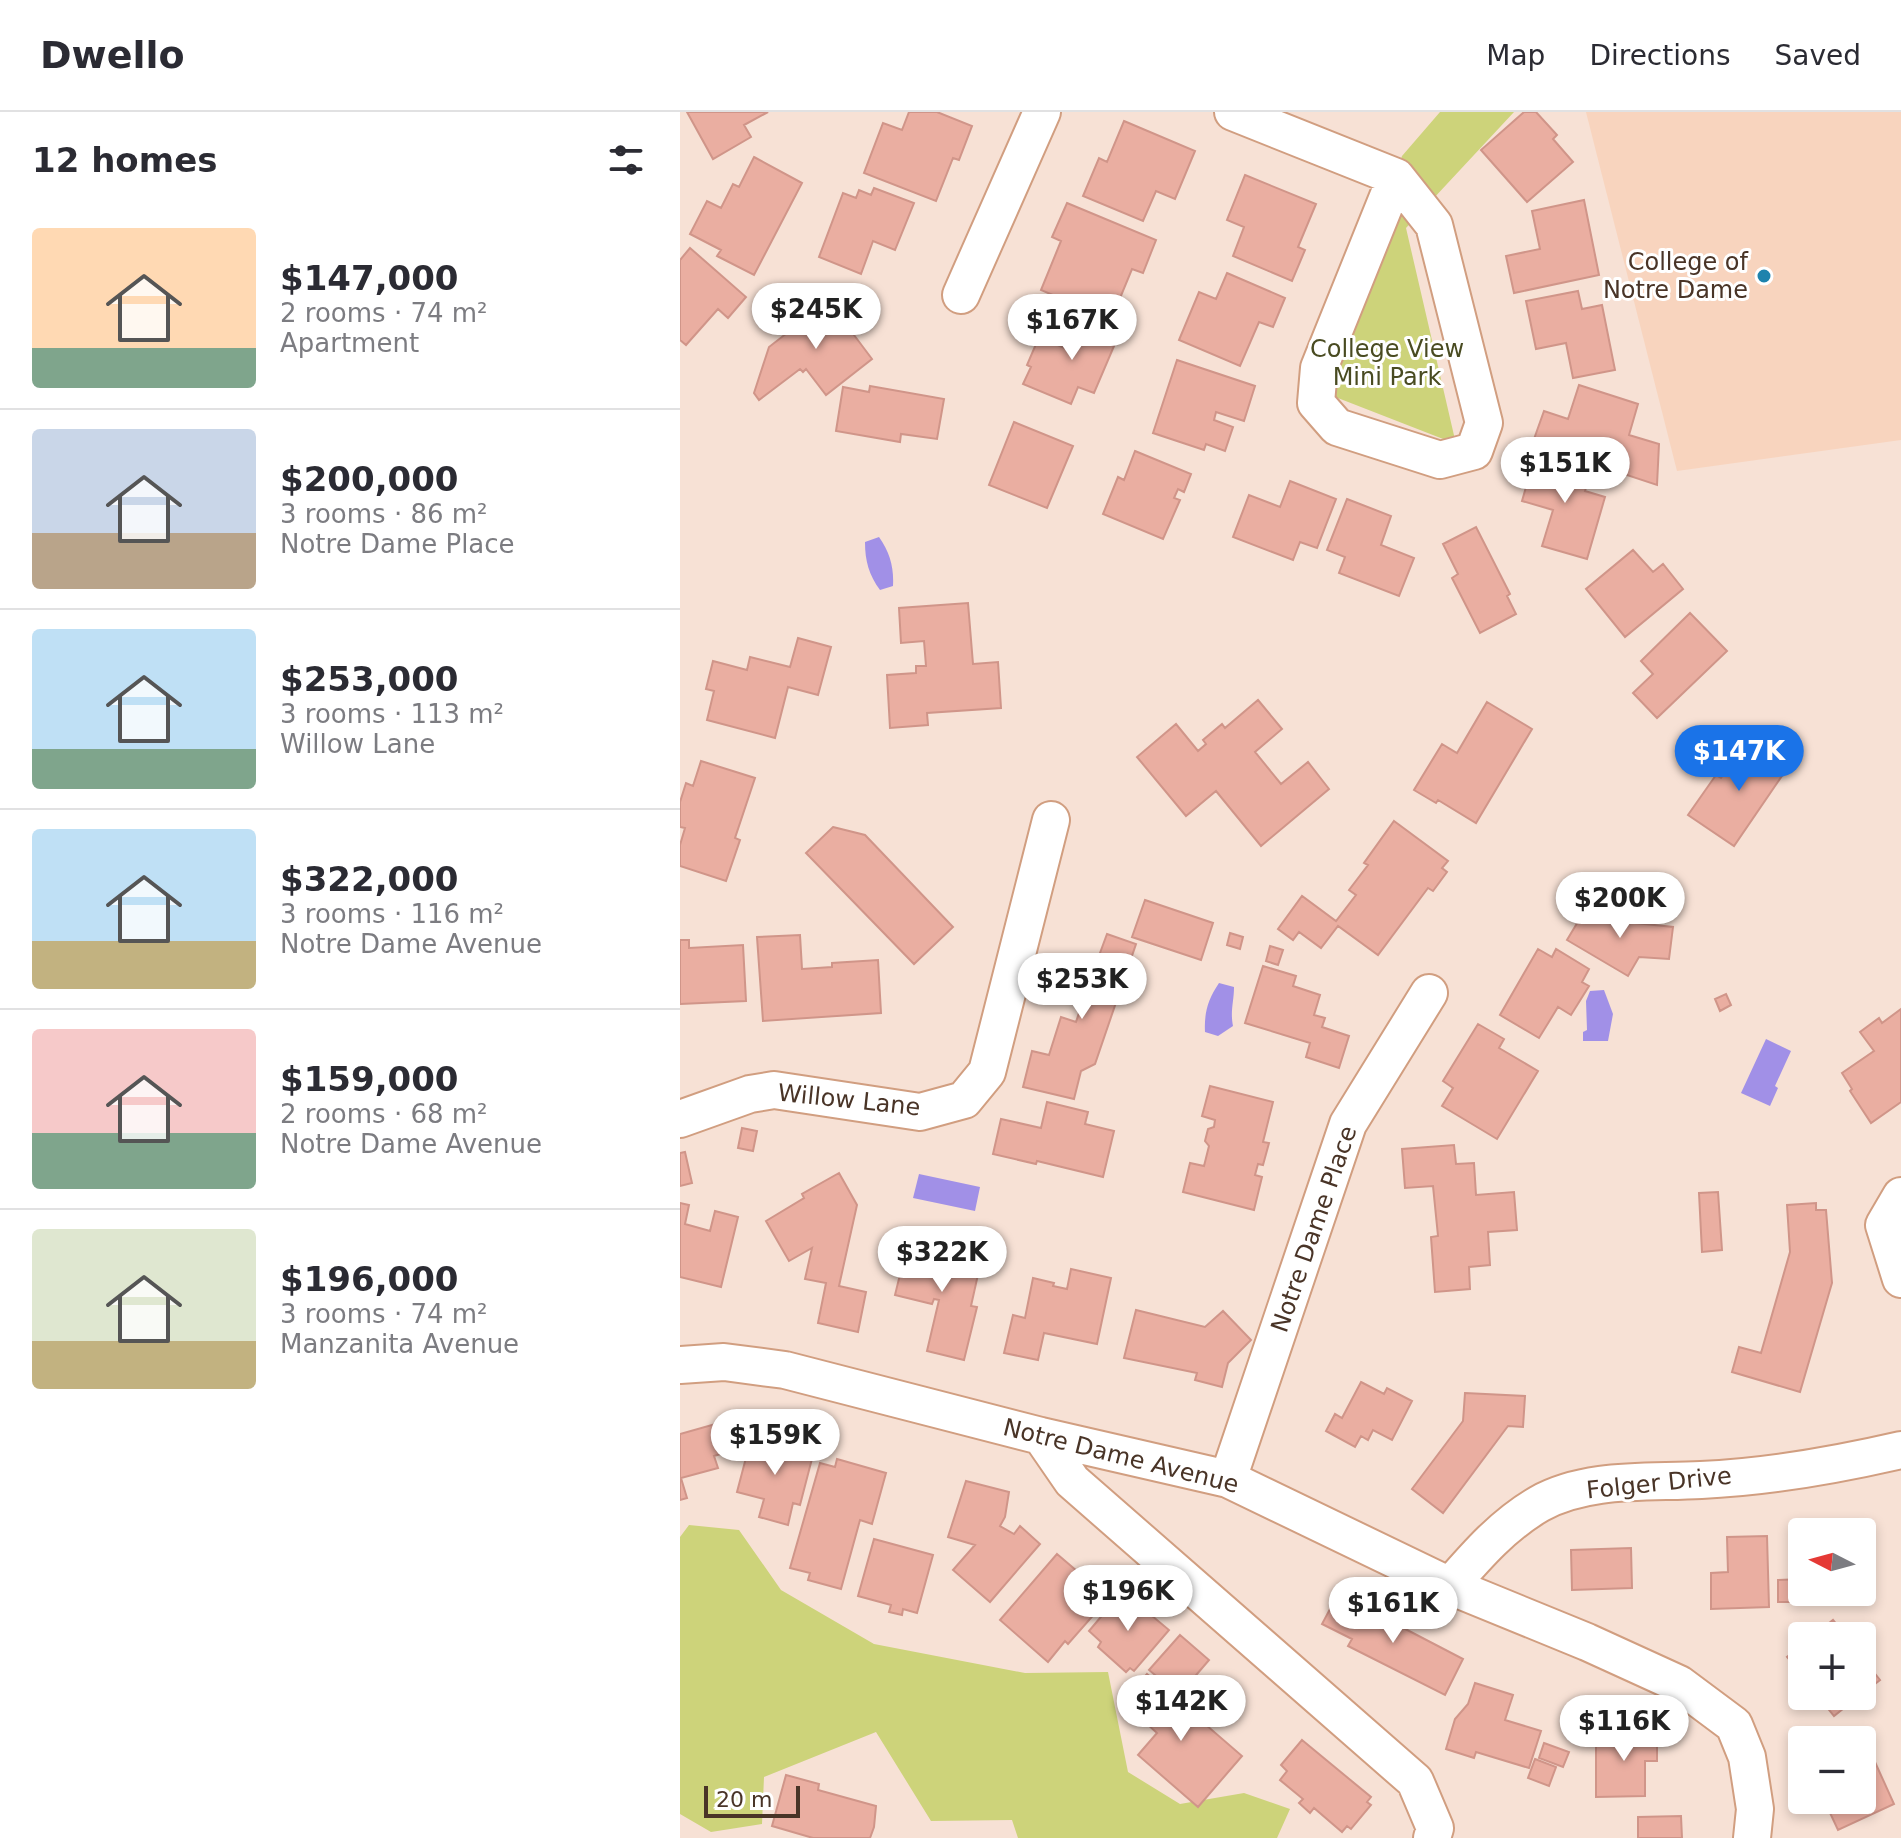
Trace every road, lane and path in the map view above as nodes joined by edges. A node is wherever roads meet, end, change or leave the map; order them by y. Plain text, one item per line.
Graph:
1 (1042, 112) edge
2 (1233, 112) edge
3 (1396, 177) junction
4 (961, 295) dead end
5 (1051, 820) dead end
6 (1429, 993) dead end
7 (680, 1119) edge
8 (1901, 1196) edge
9 (1901, 1279) edge
10 (680, 1365) edge
11 (1041, 1436) junction
12 (1901, 1450) edge
13 (1228, 1479) junction
14 (1450, 1586) junction
15 (1432, 1838) edge
16 (1752, 1838) edge

1 - 4 street
2 - 3 street
3 - 3 street
5 - 7 street, Willow Lane
6 - 13 street, Notre Dame Place
8 - 9 street
10 - 11 street, Notre Dame Avenue
11 - 13 street, Notre Dame Avenue
11 - 15 street
12 - 14 street, Folger Drive
13 - 14 street, Notre Dame Avenue
14 - 16 street, Notre Dame Avenue

